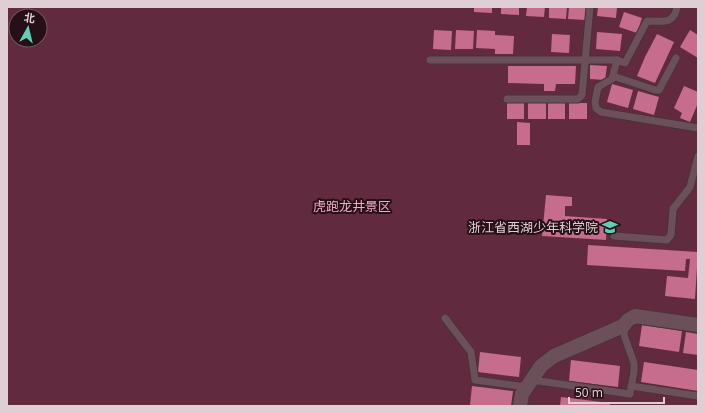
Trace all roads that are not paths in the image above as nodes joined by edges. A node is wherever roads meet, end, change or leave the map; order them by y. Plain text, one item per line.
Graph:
1 (590, 7) edge
2 (677, 7) edge
3 (676, 58) dead end
4 (430, 60) dead end
5 (585, 60) junction
6 (617, 60) junction
7 (613, 76) junction
8 (507, 98) dead end
9 (698, 128) edge
10 (698, 156) edge
11 (614, 236) dead end
12 (445, 318) dead end
13 (698, 325) edge
14 (623, 326) junction
15 (529, 384) junction
16 (631, 386) junction
17 (698, 396) edge
18 (520, 406) edge

1 - 5 lane
2 - 6 lane
3 - 7 lane
4 - 5 lane
5 - 6 lane
5 - 8 lane
6 - 7 lane
7 - 9 lane
10 - 11 lane
12 - 15 lane
13 - 14 street
14 - 15 street
14 - 16 lane
15 - 16 lane
15 - 18 street
16 - 17 lane

